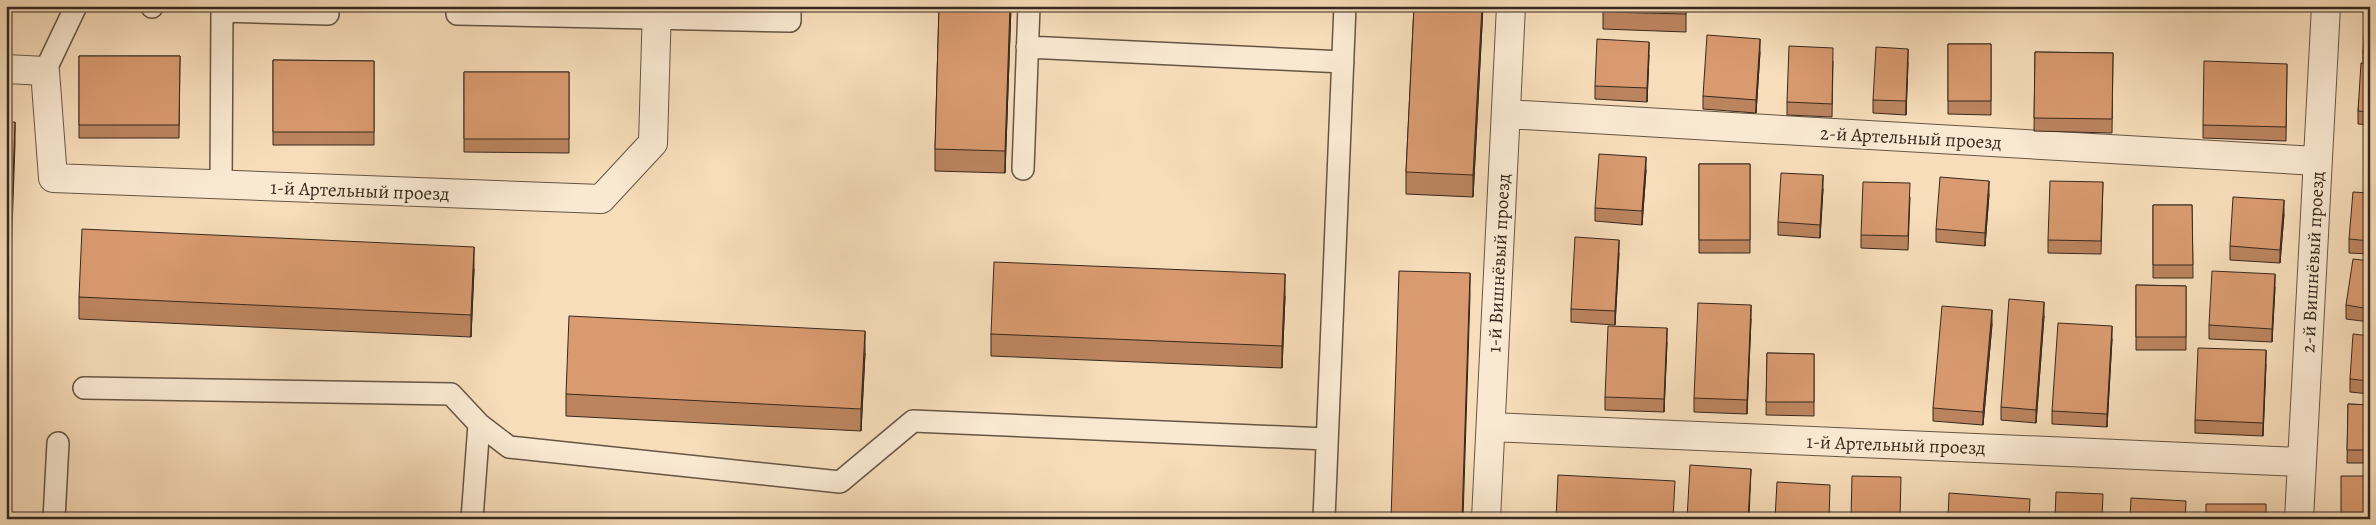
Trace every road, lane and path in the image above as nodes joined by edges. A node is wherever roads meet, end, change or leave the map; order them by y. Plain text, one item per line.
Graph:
1 (76, 6) edge
2 (790, 6) edge
3 (1029, 6) edge
4 (1345, 6) edge
5 (1510, 6) edge
6 (2326, 6) edge
7 (220, 9) edge
8 (657, 12) edge
9 (328, 14) dead end
10 (457, 14) dead end
11 (1027, 47) junction
12 (1342, 62) junction
13 (6, 69) edge
14 (45, 71) junction
15 (1506, 114) junction
16 (2317, 161) junction
17 (1022, 169) dead end
18 (222, 185) junction
19 (84, 388) dead end
20 (479, 424) junction
21 (1491, 427) junction
22 (1326, 439) junction
23 (58, 443) dead end
24 (2301, 462) junction
25 (54, 519) edge
26 (472, 519) edge
27 (1324, 519) edge
28 (1486, 519) edge
29 (2299, 519) edge

1 - 14 lane
2 - 8 lane
3 - 11 lane
4 - 12 lane
5 - 15 street, 1-й Вишнёвый проезд
6 - 16 street, 2-й Вишнёвый проезд
7 - 9 lane
7 - 18 lane
8 - 10 lane
8 - 18 street, 1-й Артельный проезд
11 - 12 lane
11 - 17 lane
12 - 22 lane
13 - 14 street
14 - 18 street, 1-й Артельный проезд
15 - 16 street, 2-й Артельный проезд
15 - 21 street, 1-й Вишнёвый проезд
16 - 24 street, 2-й Вишнёвый проезд
19 - 20 lane
20 - 22 lane
20 - 26 lane
21 - 24 street, 1-й Артельный проезд
21 - 28 street, 1-й Вишнёвый проезд
22 - 27 lane
23 - 25 lane
24 - 29 street, 2-й Вишнёвый проезд

